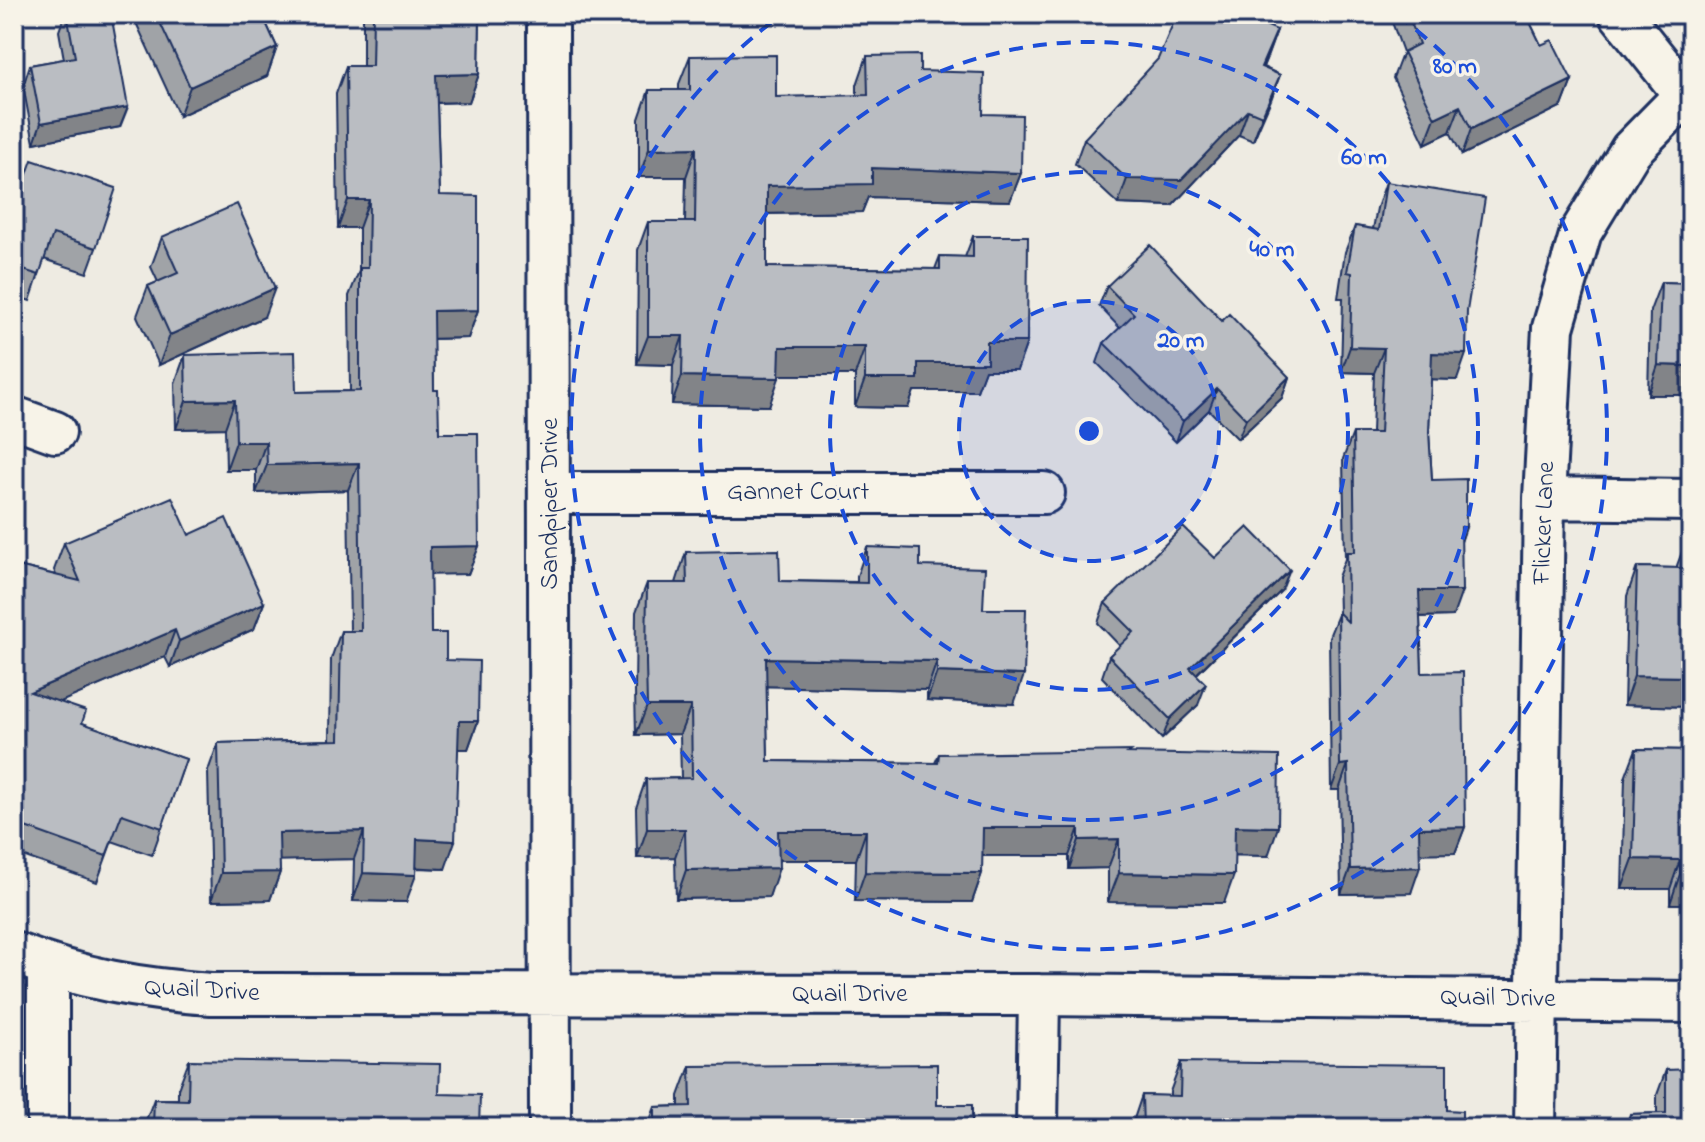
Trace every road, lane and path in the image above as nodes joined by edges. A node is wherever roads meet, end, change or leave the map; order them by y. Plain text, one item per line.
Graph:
1 (548, 14) edge
2 (1620, 14) edge
3 (1687, 91) edge
4 (14, 417) edge
5 (55, 432) dead end
6 (551, 493) junction
7 (1044, 493) dead end
8 (1544, 498) junction
9 (1691, 500) edge
10 (31, 960) edge
11 (550, 994) junction
12 (1039, 995) junction
13 (1536, 999) junction
14 (1691, 1002) edge
15 (48, 1128) edge
16 (550, 1128) edge
17 (1037, 1128) edge
18 (1535, 1128) edge

1 - 6 street, Sandpiper Drive
2 - 3 street
3 - 8 street, Flicker Lane
4 - 5 street
6 - 7 street, Gannet Court
6 - 11 street, Sandpiper Drive
8 - 9 street
8 - 13 street, Flicker Lane
10 - 11 street, Quail Drive
10 - 15 street
11 - 12 street, Quail Drive
11 - 16 street, Sandpiper Drive
12 - 13 street, Quail Drive
12 - 17 street
13 - 14 street, Quail Drive
13 - 18 street, Flicker Lane

